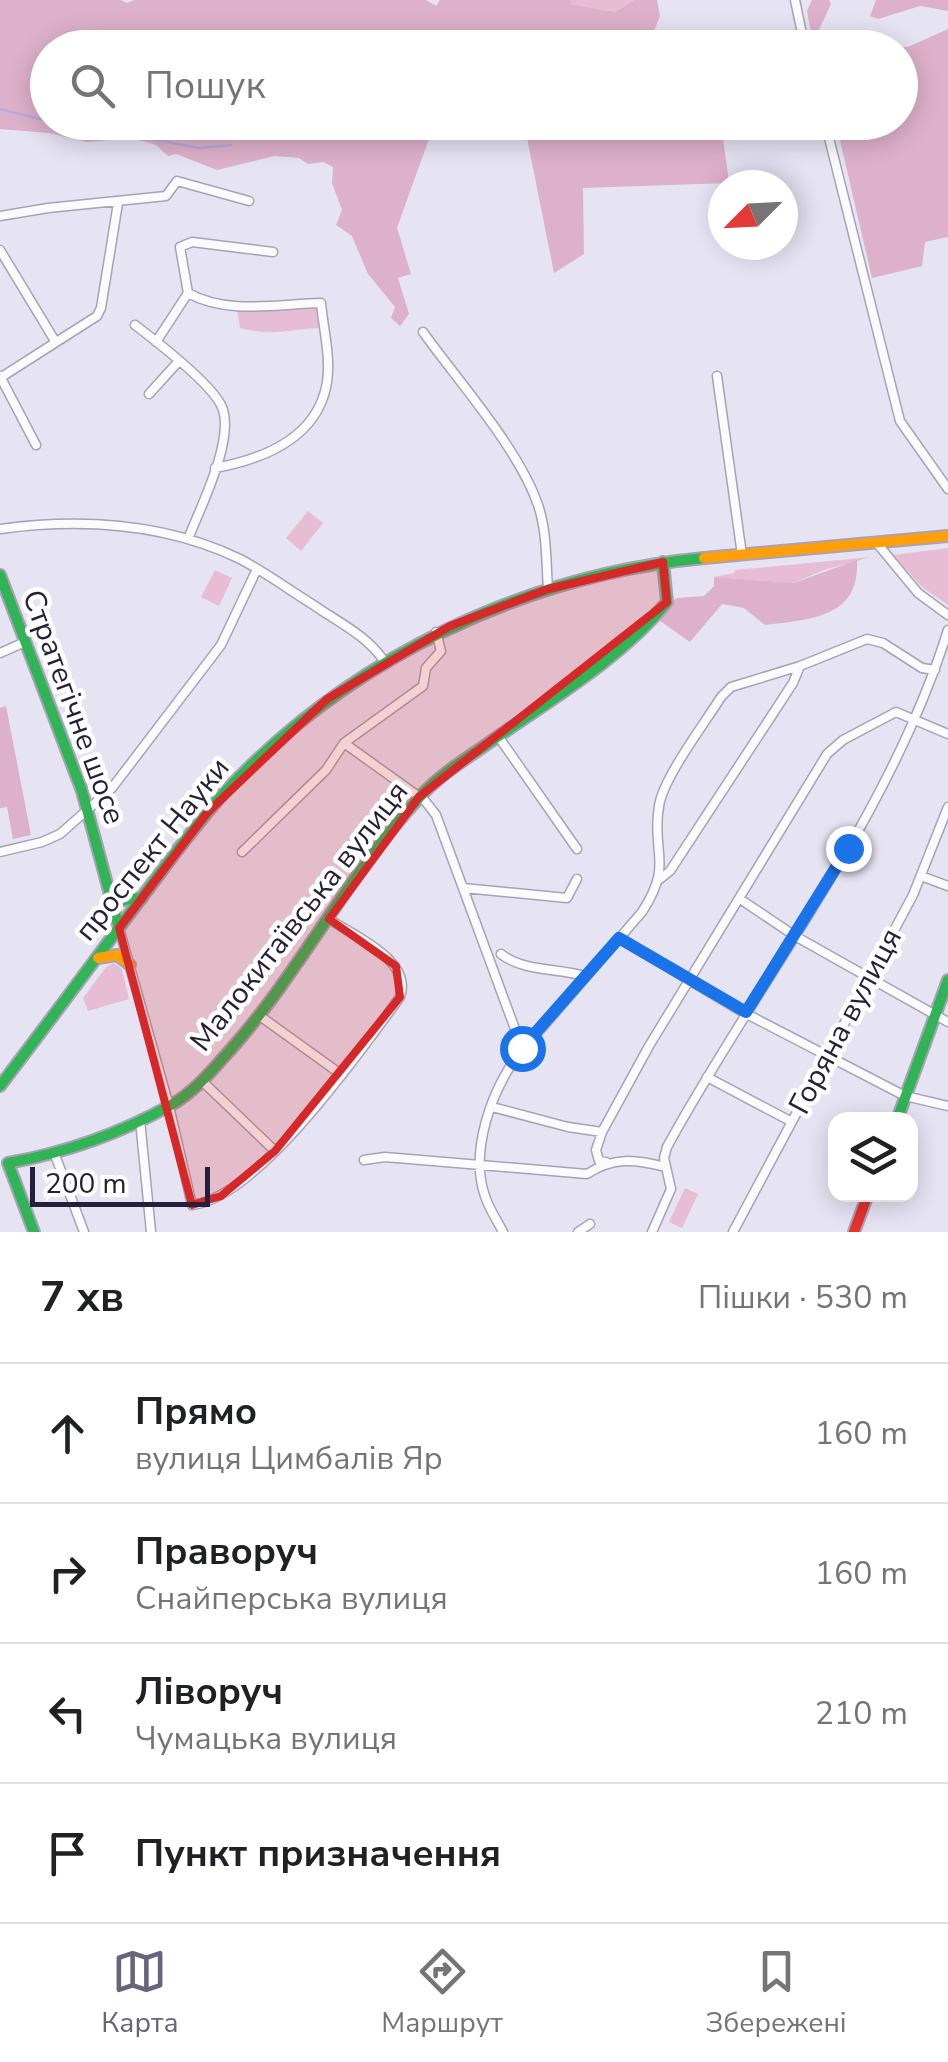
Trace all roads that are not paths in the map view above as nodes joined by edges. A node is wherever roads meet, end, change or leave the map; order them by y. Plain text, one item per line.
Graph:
1 (796, 0) edge
2 (802, 30) edge
3 (830, 140) edge
4 (248, 201) dead end
5 (118, 203) junction
6 (0, 216) edge
7 (0, 250) edge
8 (273, 252) dead end
9 (188, 293) junction
10 (135, 325) dead end
11 (422, 332) dead end
12 (55, 341) junction
13 (156, 342) junction
14 (178, 362) junction
15 (717, 376) dead end
16 (0, 377) edge
17 (149, 394) dead end
18 (36, 445) dead end
19 (216, 468) junction
20 (948, 488) edge
21 (0, 529) edge
22 (948, 536) edge
23 (188, 539) junction
24 (876, 542) junction
25 (742, 555) junction
26 (663, 562) junction
27 (258, 569) junction
28 (0, 574) edge
29 (548, 589) junction
30 (948, 615) edge
31 (948, 630) edge
32 (436, 632) junction
33 (25, 642) junction
34 (0, 653) edge
35 (384, 660) junction
36 (800, 666) junction
37 (935, 670) junction
38 (916, 720) junction
39 (948, 734) edge
40 (498, 736) junction
41 (344, 743) junction
42 (419, 797) junction
43 (948, 806) edge
44 (88, 811) junction
45 (577, 849) dead end
46 (0, 852) edge
47 (242, 852) dead end
48 (921, 876) junction
49 (660, 878) junction
50 (578, 879) dead end
51 (948, 886) edge
52 (463, 888) junction
53 (109, 891) junction
54 (142, 898) junction
55 (740, 899) junction
56 (329, 919) junction
57 (119, 928) junction
58 (794, 936) junction
59 (619, 938) junction
60 (501, 954) dead end
61 (97, 958) junction
62 (130, 965) junction
63 (585, 976) junction
64 (868, 979) junction
65 (690, 980) junction
66 (948, 980) edge
67 (746, 1012) junction
68 (934, 1015) junction
69 (260, 1016) junction
70 (948, 1022) edge
71 (522, 1048) junction
72 (829, 1054) junction
73 (342, 1075) junction
74 (707, 1077) junction
75 (202, 1081) junction
76 (0, 1086) edge
77 (906, 1096) junction
78 (169, 1106) junction
79 (948, 1106) edge
80 (492, 1107) junction
81 (899, 1112) edge
82 (140, 1120) junction
83 (792, 1122) junction
84 (602, 1132) junction
85 (275, 1151) junction
86 (55, 1154) junction
87 (364, 1160) dead end
88 (606, 1162) junction
89 (480, 1164) junction
90 (664, 1167) junction
91 (865, 1202) edge
92 (590, 1224) dead end
93 (34, 1232) edge
94 (84, 1232) edge
95 (151, 1232) edge
96 (502, 1232) edge
97 (578, 1232) edge
98 (652, 1232) edge
99 (734, 1232) edge
100 (854, 1232) edge

1 - 2 street
3 - 20 street
4 - 5 street
5 - 6 street
5 - 12 street
7 - 12 street
8 - 9 street
9 - 13 street
9 - 19 street
10 - 13 street
11 - 29 street
12 - 16 street
13 - 14 street
14 - 17 street
14 - 19 street
15 - 25 street
16 - 18 street
19 - 23 street
21 - 23 street
22 - 24 street, проспект Науки
23 - 27 street
24 - 25 street, проспект Науки
24 - 30 street
25 - 26 street, проспект Науки
26 - 29 street, проспект Науки
26 - 40 street, Малокитаївська вулиця
27 - 35 street
27 - 44 street
28 - 33 street, Стратегічне шосе
29 - 32 street, проспект Науки
31 - 37 street
32 - 35 street, проспект Науки
32 - 41 street
33 - 34 street
33 - 44 street, Стратегічне шосе
35 - 54 street, проспект Науки
36 - 37 street
36 - 49 street
36 - 49 street
37 - 38 street
38 - 39 street
38 - 55 street
38 - 58 street
40 - 42 street, Малокитаївська вулиця
40 - 45 street
41 - 42 street
41 - 47 street
42 - 52 street
42 - 56 street, Малокитаївська вулиця
43 - 48 street, Горяна вулиця
44 - 46 street
44 - 53 street, Стратегічне шосе
48 - 51 street
48 - 64 street, Горяна вулиця
49 - 59 street
50 - 52 street
52 - 71 street
53 - 54 street
53 - 57 street, Стратегічне шосе
54 - 57 street, проспект Науки
55 - 58 street
55 - 65 street
56 - 69 street, Малокитаївська вулиця
56 - 73 street
57 - 61 street, проспект Науки
57 - 62 street, Стратегічне шосе
58 - 64 street
58 - 67 street
59 - 63 street
59 - 65 street
60 - 63 street
61 - 62 street
61 - 76 street, проспект Науки
62 - 78 street, Стратегічне шосе
63 - 71 street
64 - 68 street
64 - 72 street, Горяна вулиця
65 - 67 street
65 - 84 street
66 - 68 street
67 - 72 street
67 - 74 street
68 - 70 street
68 - 77 street
69 - 73 street
69 - 75 street, Малокитаївська вулиця
71 - 80 street
72 - 77 street
72 - 83 street, Горяна вулиця
73 - 85 street
74 - 83 street
74 - 90 street
75 - 78 street, Малокитаївська вулиця
75 - 85 street
77 - 79 street
77 - 81 street
78 - 82 street, Малокитаївська вулиця
78 - 85 street, Стратегічне шосе
80 - 84 street
80 - 89 street
82 - 86 street, Малокитаївська вулиця
82 - 95 street
83 - 99 street, Горяна вулиця
84 - 88 street
86 - 93 street, Малокитаївська вулиця
86 - 94 street
87 - 89 street
88 - 89 street
88 - 90 street
89 - 96 street
90 - 98 street
91 - 100 street
92 - 97 street

